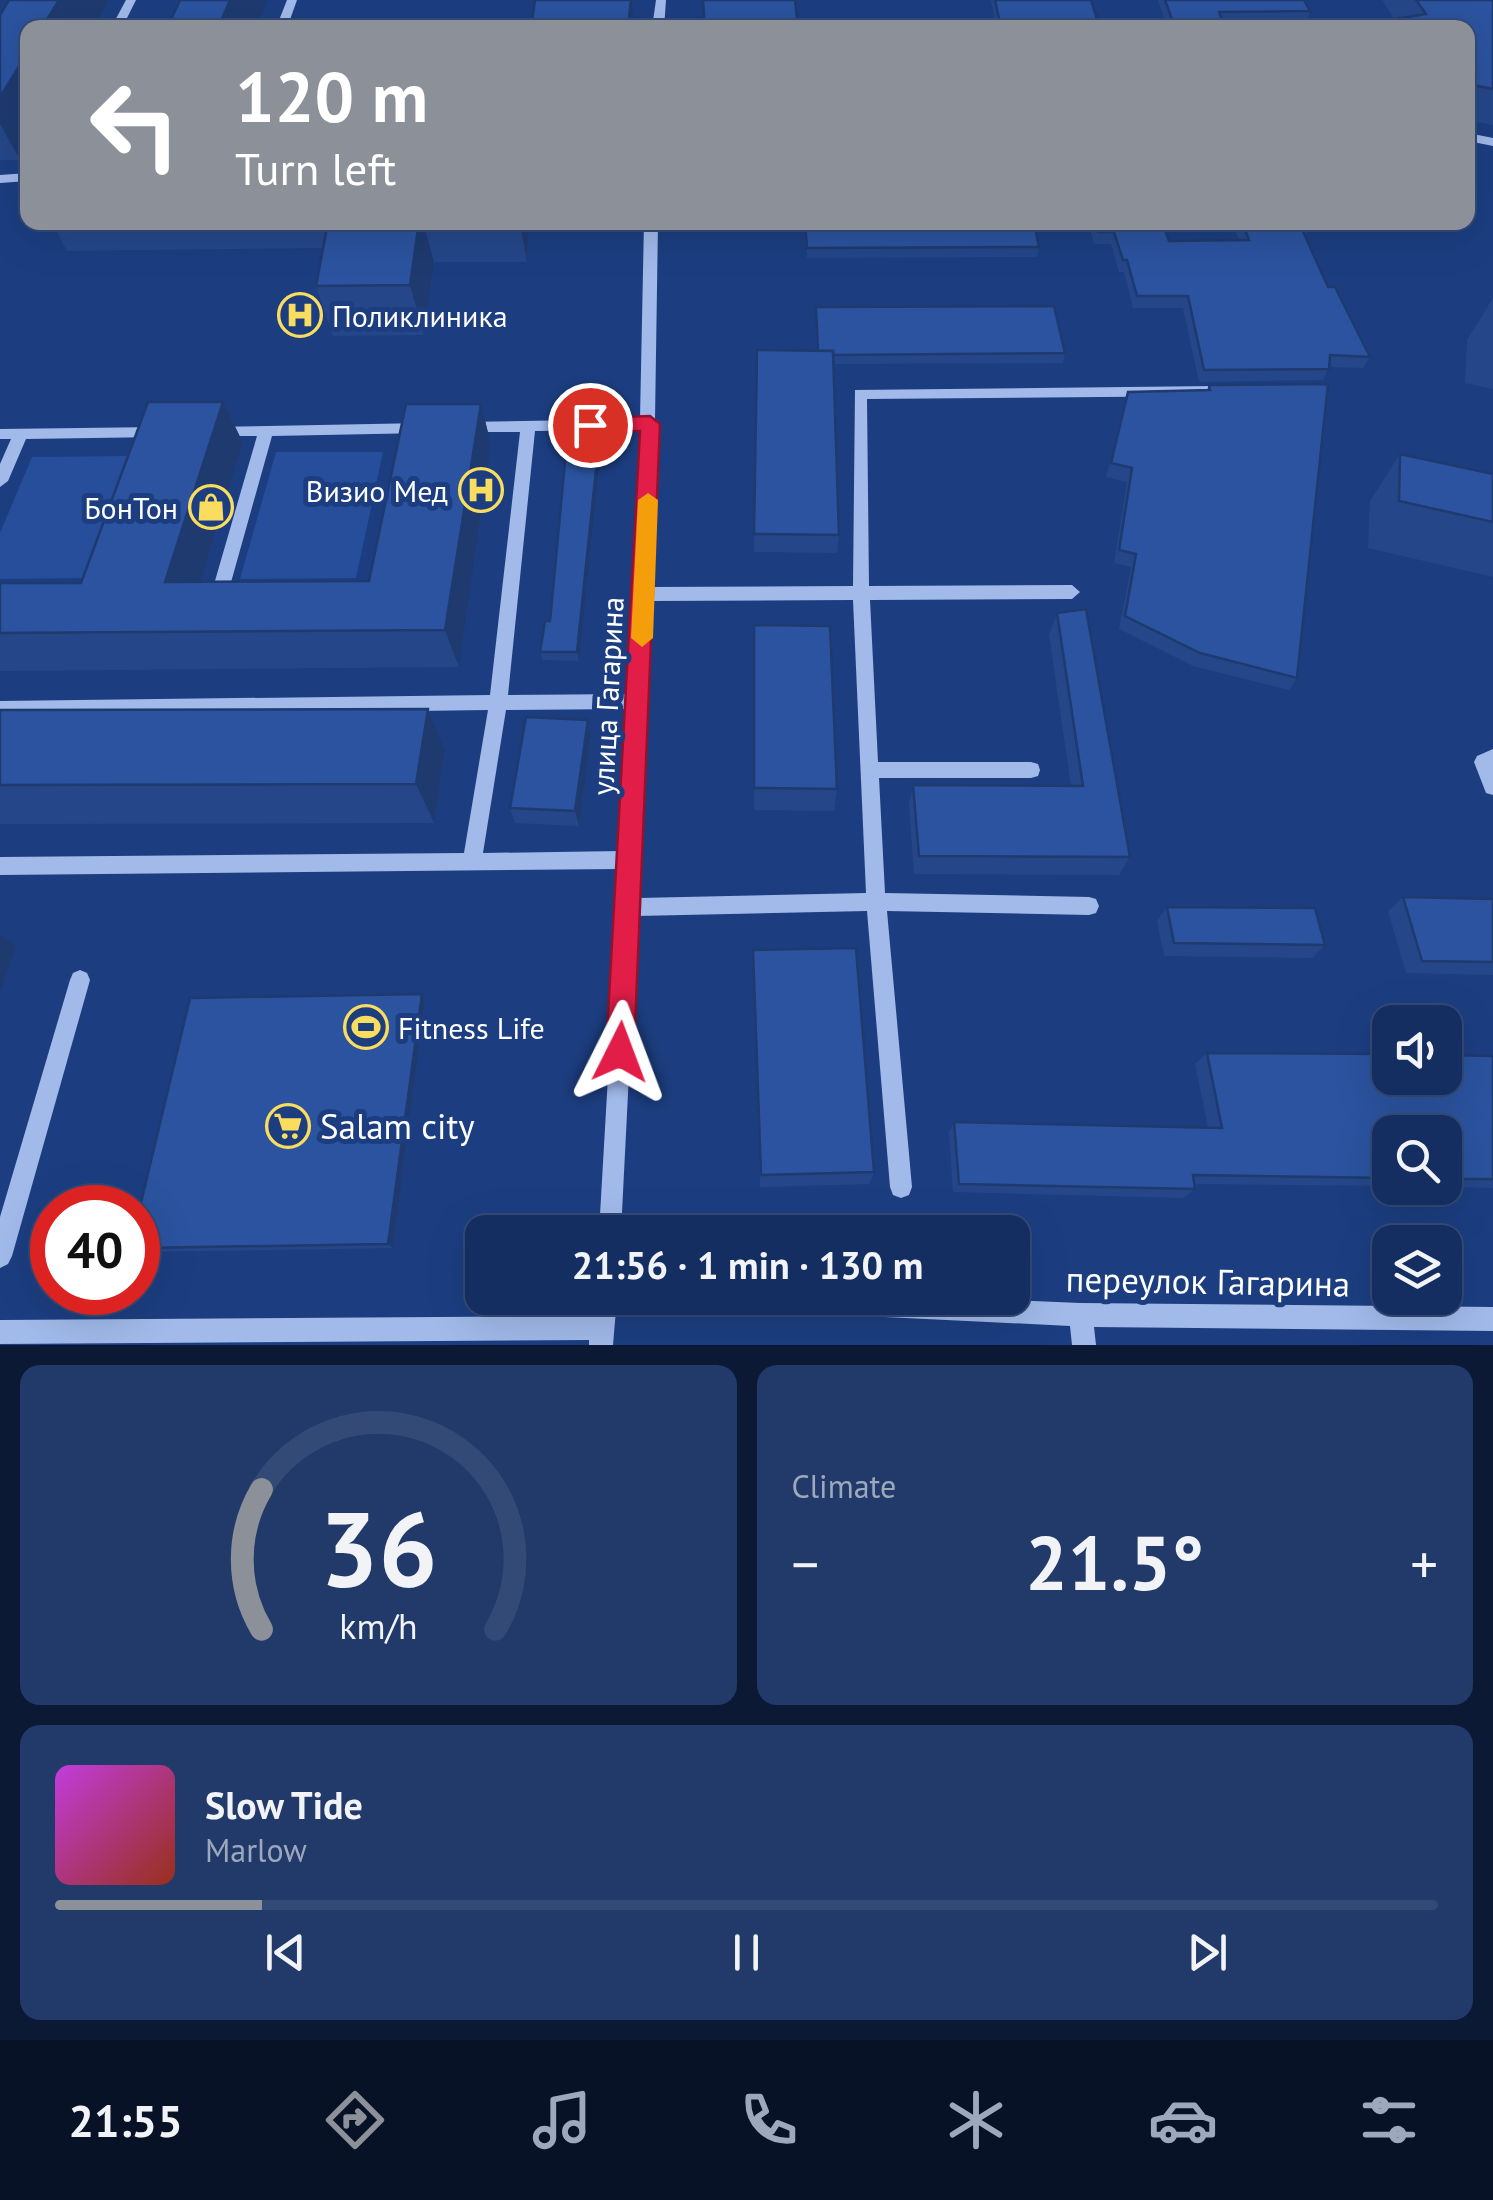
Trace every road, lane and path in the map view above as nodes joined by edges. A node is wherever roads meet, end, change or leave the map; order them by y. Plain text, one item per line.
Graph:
1 (652, 230) edge
2 (1238, 390) edge
3 (650, 424) junction
4 (528, 426) junction
5 (407, 428) junction
6 (266, 430) junction
7 (173, 431) edge
8 (192, 431) edge
9 (155, 432) junction
10 (0, 434) edge
11 (21, 434) junction
12 (403, 447) edge
13 (149, 450) edge
14 (0, 481) edge
15 (1072, 592) dead end
16 (861, 593) junction
17 (644, 594) junction
18 (237, 598) edge
19 (638, 701) junction
20 (498, 702) junction
21 (0, 708) edge
22 (1493, 758) edge
23 (870, 770) junction
24 (1030, 770) dead end
25 (1493, 787) edge
26 (632, 860) junction
27 (472, 861) junction
28 (0, 866) edge
29 (876, 902) junction
30 (1089, 906) dead end
31 (629, 907) junction
32 (80, 980) dead end
33 (900, 1187) dead end
34 (611, 1215) edge
35 (0, 1256) edge
36 (1030, 1313) edge
37 (1080, 1316) junction
38 (1493, 1318) edge
39 (0, 1332) edge
40 (601, 1337) edge
41 (182, 1338) edge
42 (1084, 1345) edge

1 - 3 street, улица Гагарина
2 - 16 street
3 - 4 street
3 - 17 street, улица Гагарина
4 - 5 street
4 - 20 street
5 - 6 street
5 - 12 street
6 - 8 street
6 - 18 street
7 - 9 street
9 - 11 street
9 - 13 street
10 - 11 street
11 - 14 street
15 - 16 street
16 - 17 street
16 - 23 street
17 - 19 street, улица Гагарина
19 - 20 street
19 - 26 street, улица Гагарина
20 - 21 street
20 - 27 street
22 - 25 street
23 - 24 street
23 - 29 street
26 - 27 street
26 - 31 street, улица Гагарина
27 - 28 street
29 - 30 street
29 - 31 street
29 - 33 street
31 - 34 street, улица Гагарина
32 - 35 street
36 - 37 street, переулок Гагарина
37 - 38 street, переулок Гагарина
37 - 42 street
39 - 41 street
40 - 41 street

